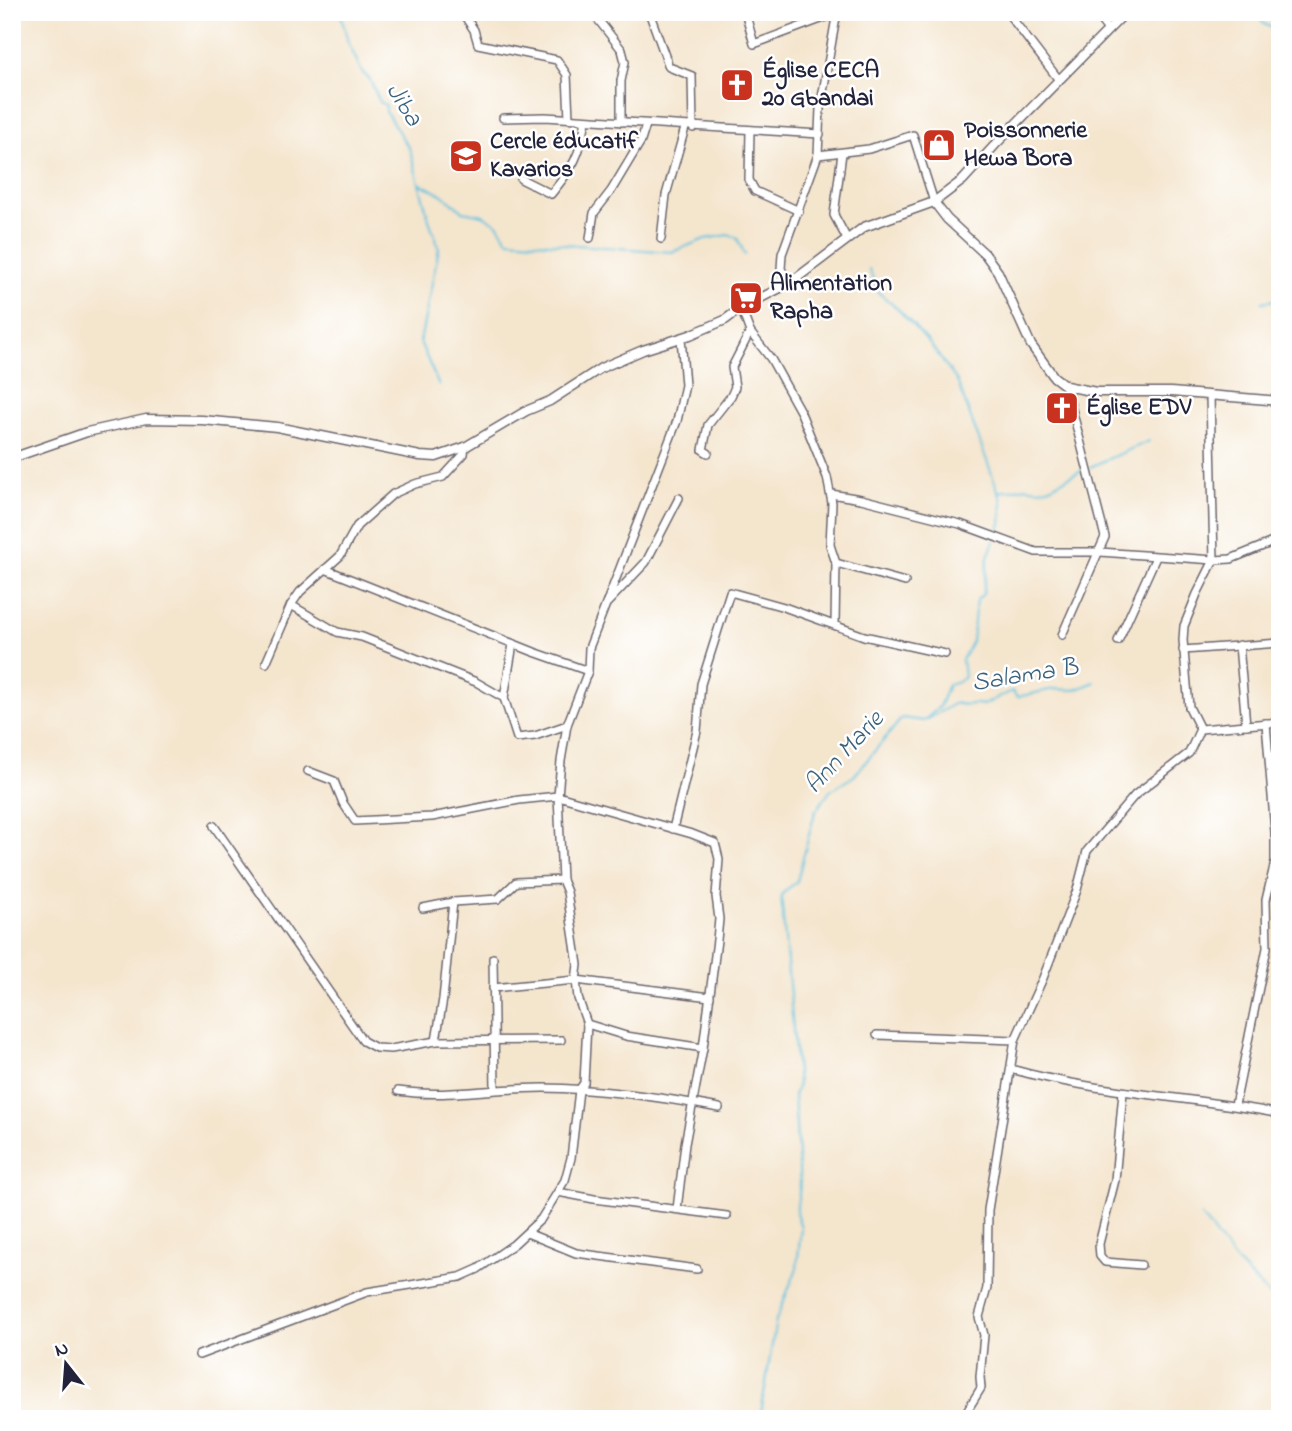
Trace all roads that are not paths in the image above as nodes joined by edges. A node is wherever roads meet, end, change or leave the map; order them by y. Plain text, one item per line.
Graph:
1 (462, 12) edge
2 (592, 12) edge
3 (649, 12) edge
4 (745, 12) edge
5 (1007, 12) edge
6 (1094, 12) edge
7 (1126, 12) edge
8 (837, 13) edge
9 (1108, 30) junction
10 (1059, 80) junction
11 (503, 118) dead end
12 (569, 118) junction
13 (586, 120) junction
14 (621, 122) junction
15 (646, 125) junction
16 (689, 128) junction
17 (750, 130) junction
18 (820, 134) junction
19 (842, 153) junction
20 (818, 155) junction
21 (521, 179) dead end
22 (934, 202) junction
23 (799, 211) junction
24 (590, 238) dead end
25 (662, 239) dead end
26 (847, 239) junction
27 (790, 283) junction
28 (741, 308) junction
29 (750, 332) junction
30 (681, 338) junction
31 (1066, 386) junction
32 (1210, 396) junction
33 (1280, 401) edge
34 (465, 447) junction
35 (708, 453) dead end
36 (12, 458) edge
37 (831, 494) junction
38 (679, 498) dead end
39 (1280, 539) edge
40 (1100, 551) junction
41 (1156, 557) junction
42 (1214, 560) junction
43 (836, 564) junction
44 (325, 569) junction
45 (905, 582) dead end
46 (291, 605) junction
47 (606, 605) junction
48 (835, 625) junction
49 (1062, 635) dead end
50 (1118, 641) dead end
51 (1280, 643) edge
52 (513, 644) junction
53 (1239, 645) junction
54 (1184, 650) junction
55 (945, 654) dead end
56 (266, 663) dead end
57 (588, 671) junction
58 (505, 698) junction
59 (1280, 722) edge
60 (1266, 723) junction
61 (567, 724) junction
62 (1246, 725) junction
63 (1200, 729) junction
64 (308, 771) dead end
65 (558, 796) junction
66 (214, 826) dead end
67 (673, 829) junction
68 (562, 880) junction
69 (453, 902) junction
70 (423, 908) dead end
71 (493, 958) dead end
72 (576, 980) junction
73 (493, 988) junction
74 (710, 997) junction
75 (587, 1024) junction
76 (877, 1035) dead end
77 (561, 1040) dead end
78 (1015, 1040) junction
79 (436, 1041) junction
80 (496, 1042) junction
81 (703, 1048) junction
82 (1011, 1069) junction
83 (495, 1090) junction
84 (579, 1090) junction
85 (398, 1091) dead end
86 (1123, 1092) junction
87 (693, 1103) junction
88 (1235, 1105) junction
89 (719, 1108) dead end
90 (1280, 1114) edge
91 (558, 1192) junction
92 (677, 1209) junction
93 (727, 1216) dead end
94 (527, 1233) junction
95 (1141, 1265) dead end
96 (697, 1269) dead end
97 (199, 1355) dead end
98 (962, 1419) edge

1 - 12 street
2 - 14 street
3 - 16 street
4 - 8 street
5 - 10 street
6 - 9 street
7 - 9 street
8 - 18 street
9 - 10 street
10 - 22 street
11 - 12 street
12 - 13 street
13 - 14 street
13 - 21 street
14 - 15 street
15 - 16 street
15 - 24 street
16 - 17 street
16 - 25 street
17 - 18 street
17 - 23 street
18 - 20 street
19 - 20 street
19 - 22 street
19 - 26 street
20 - 23 street
22 - 26 street
22 - 31 street
23 - 27 street
26 - 27 street
27 - 28 street
28 - 29 street
28 - 30 street
29 - 35 street
29 - 37 street
30 - 34 street
30 - 47 street
31 - 32 street
31 - 40 street
32 - 33 street
32 - 42 street
34 - 36 street
34 - 44 street
37 - 40 street
37 - 43 street
38 - 47 street
39 - 42 street
40 - 41 street
40 - 49 street
41 - 42 street
41 - 50 street
42 - 54 street
43 - 45 street
43 - 48 street
44 - 46 street
44 - 52 street
46 - 56 street
46 - 58 street
47 - 57 street
48 - 55 street
48 - 67 street
51 - 53 street
52 - 57 street
52 - 58 street
53 - 54 street
53 - 62 street
54 - 63 street
57 - 61 street
58 - 61 street
59 - 60 street
60 - 62 street
60 - 88 street
61 - 65 street
62 - 63 street
63 - 78 street
64 - 65 street
65 - 67 street
65 - 68 street
66 - 79 street
67 - 74 street
68 - 69 street
68 - 72 street
69 - 70 street
69 - 79 street
71 - 73 street
72 - 73 street
72 - 74 street
72 - 75 street
73 - 80 street
74 - 81 street
75 - 81 street
75 - 84 street
76 - 78 street
77 - 80 street
78 - 82 street
79 - 80 street
80 - 83 street
81 - 87 street
82 - 86 street
82 - 98 street
83 - 84 street
83 - 85 street
84 - 87 street
84 - 91 street
86 - 88 street
86 - 95 street
87 - 89 street
87 - 92 street
88 - 90 street
91 - 92 street
91 - 94 street
92 - 93 street
94 - 96 street
94 - 97 street

